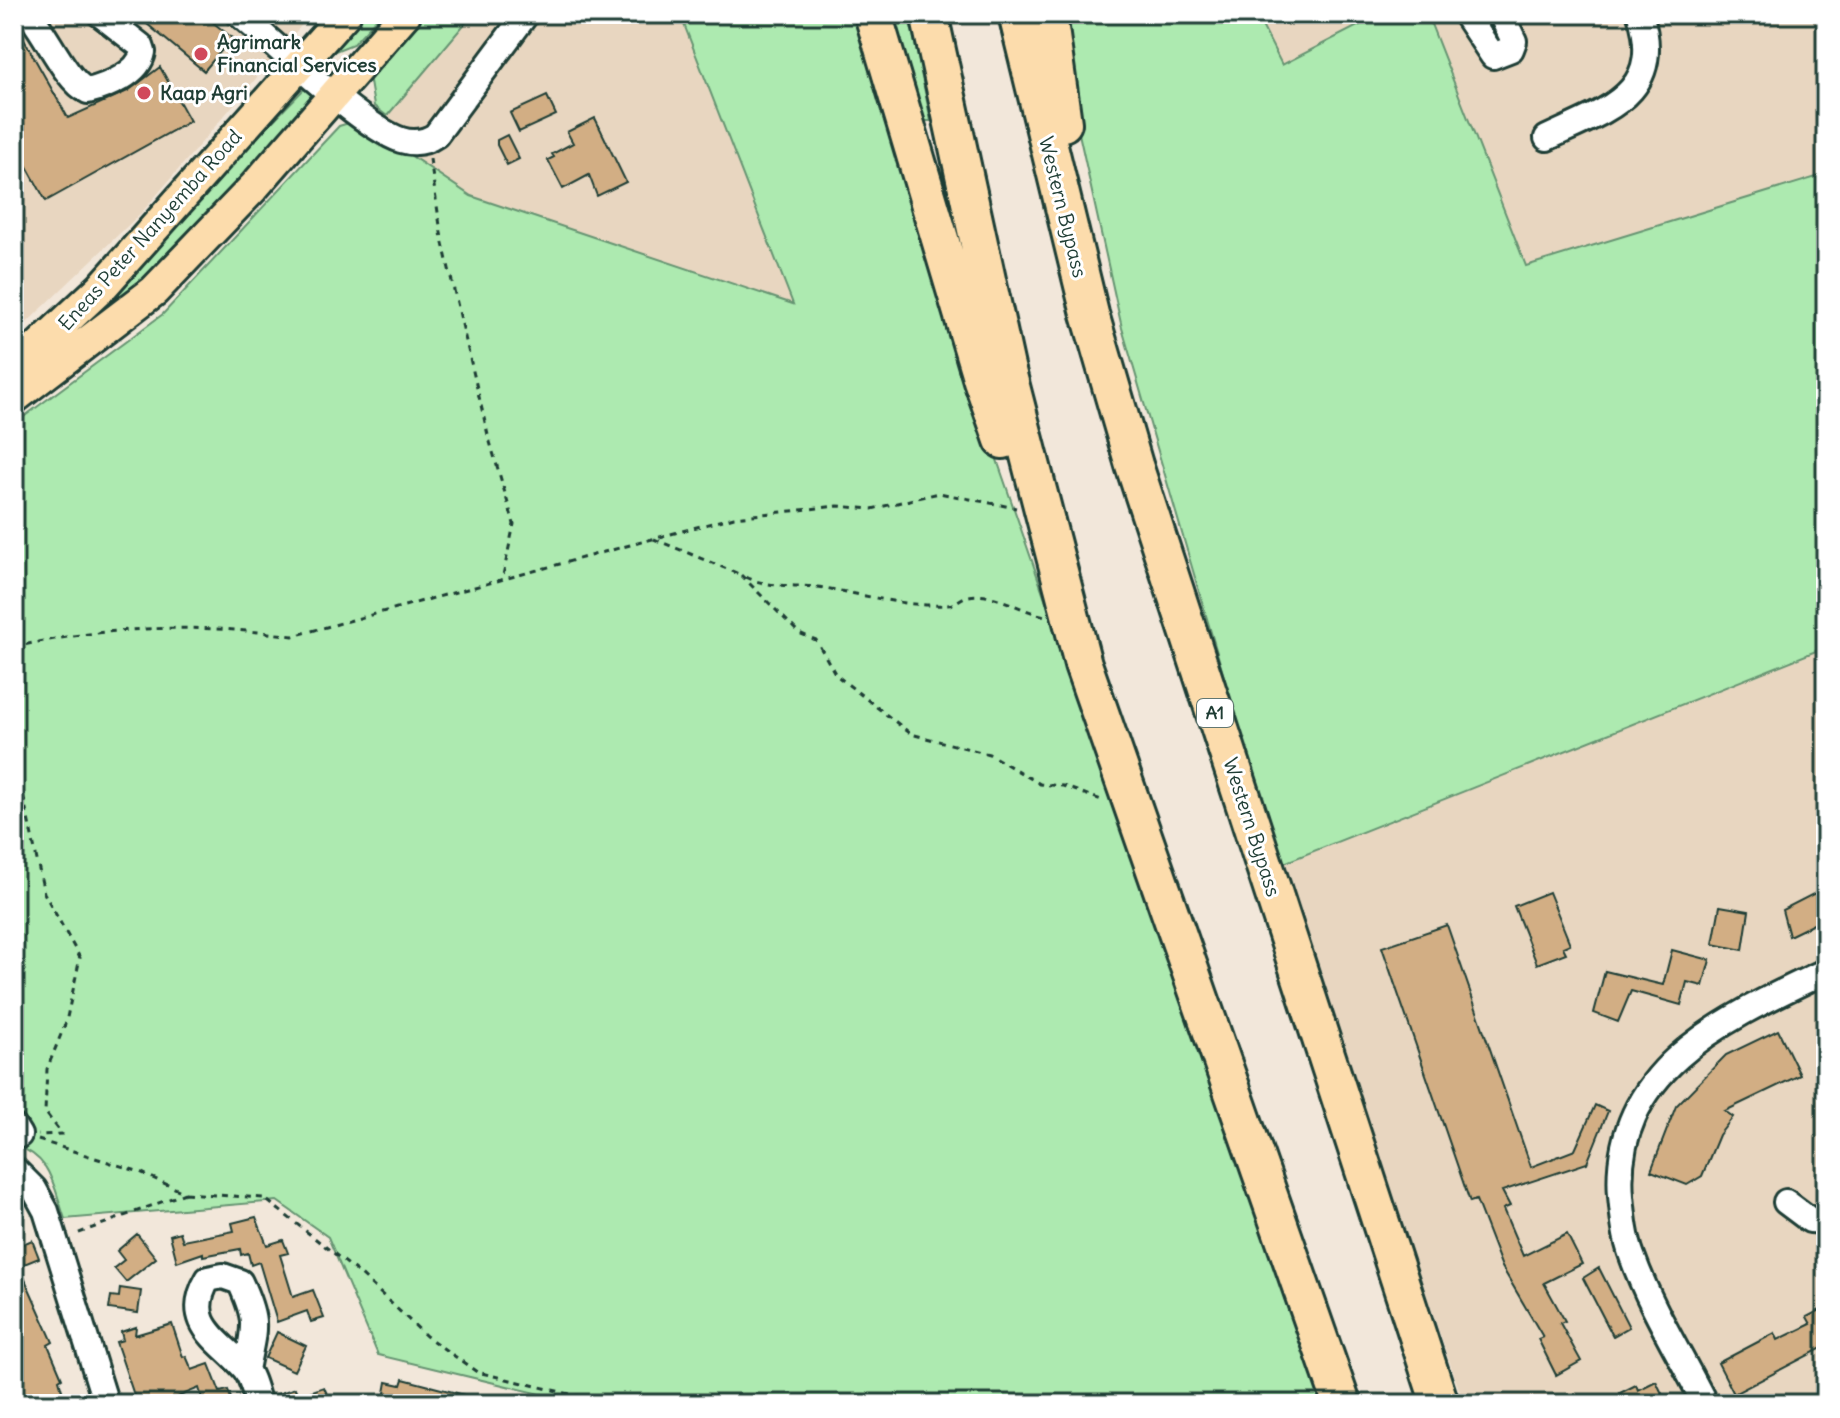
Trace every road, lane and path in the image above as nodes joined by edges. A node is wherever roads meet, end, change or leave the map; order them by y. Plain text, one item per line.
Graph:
1 (29, 14) edge
2 (100, 14) edge
3 (239, 14) edge
4 (345, 14) edge
5 (405, 14) edge
6 (526, 14) edge
7 (873, 14) edge
8 (929, 14) edge
9 (1017, 14) edge
10 (1048, 14) edge
11 (1465, 14) edge
12 (1501, 14) edge
13 (1640, 14) edge
14 (300, 63) junction
15 (333, 92) junction
16 (1547, 138) dead end
17 (427, 141) junction
18 (1090, 314) junction
19 (14, 369) edge
20 (14, 398) edge
21 (1029, 510) junction
22 (654, 539) junction
23 (741, 575) junction
24 (502, 580) junction
25 (1067, 619) junction
26 (14, 647) edge
27 (1083, 664) junction
28 (14, 775) edge
29 (1134, 811) junction
30 (1826, 971) edge
31 (16, 1131) edge
32 (18, 1171) edge
33 (185, 1193) junction
34 (1786, 1202) dead end
35 (1826, 1221) edge
36 (56, 1242) junction
37 (246, 1370) dead end
38 (106, 1404) edge
39 (259, 1404) edge
40 (612, 1404) edge
41 (1342, 1404) edge
42 (1440, 1404) edge
43 (1705, 1404) edge

1 - 2 street
3 - 14 street
4 - 14 main road, Eneas Peter Nanyemba Road
5 - 15 main road, Eneas Peter Nanyemba Road
6 - 17 street
7 - 21 highway
8 - 27 highway
9 - 18 highway, Western Bypass / A1
10 - 18 highway
11 - 12 street
13 - 16 street
14 - 15 street
14 - 19 main road, Eneas Peter Nanyemba Road
15 - 17 street
15 - 20 main road, Eneas Peter Nanyemba Road
17 - 24 path
18 - 42 highway, Western Bypass / A1
21 - 22 path
21 - 25 highway
22 - 23 path
22 - 24 path
23 - 25 path
23 - 29 path
24 - 26 path
25 - 27 highway
27 - 29 highway
28 - 31 path
29 - 41 highway
30 - 43 street
31 - 33 path
32 - 36 street
33 - 36 path
33 - 40 path
34 - 35 street
36 - 38 street
37 - 39 street

